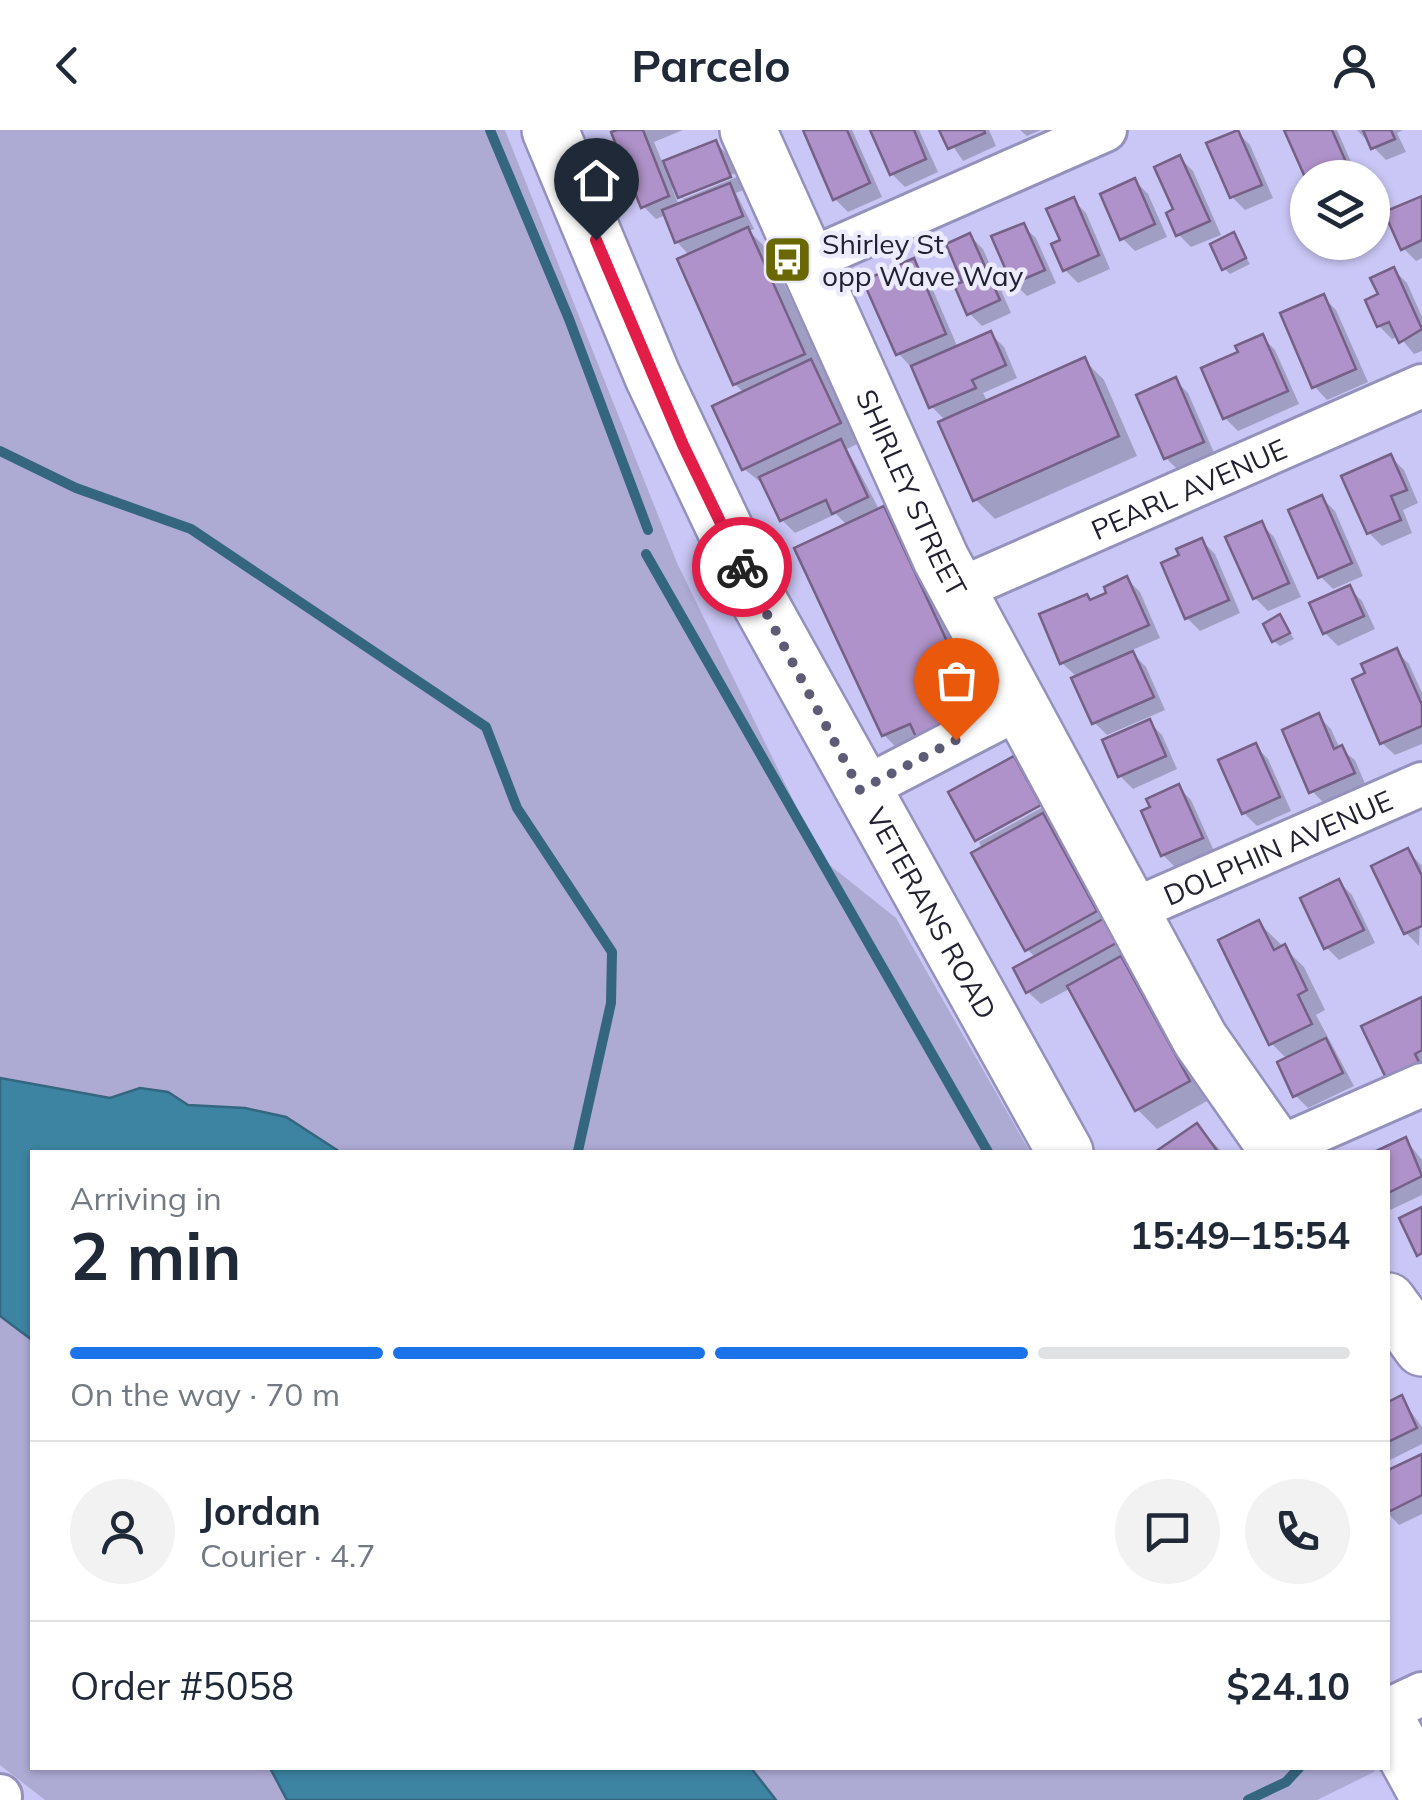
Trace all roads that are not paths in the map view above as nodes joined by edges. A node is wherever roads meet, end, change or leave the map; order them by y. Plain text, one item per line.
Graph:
1 (550, 130) edge
2 (748, 130) edge
3 (1105, 130) edge
4 (805, 262) junction
5 (1422, 386) edge
6 (958, 590) junction
7 (1021, 706) junction
8 (1422, 784) edge
9 (860, 790) junction
10 (1131, 912) junction
11 (1422, 1085) edge
12 (1064, 1150) edge
13 (1277, 1150) edge
14 (1280, 1150) edge
15 (1390, 1304) edge
16 (1422, 1348) edge
17 (1422, 1694) edge
18 (1390, 1709) edge
19 (1390, 1727) edge
20 (1422, 1785) edge

1 - 9 street, VETERANS ROAD
2 - 4 street, SHIRLEY STREET
3 - 4 street
4 - 6 street, SHIRLEY STREET
5 - 6 street, PEARL AVENUE
6 - 7 street, SHIRLEY STREET
7 - 9 street
7 - 10 street, SHIRLEY STREET
8 - 10 street, DOLPHIN AVENUE
9 - 12 street, VETERANS ROAD
10 - 13 street, SHIRLEY STREET
11 - 14 street
15 - 16 street
17 - 18 street
19 - 20 street

